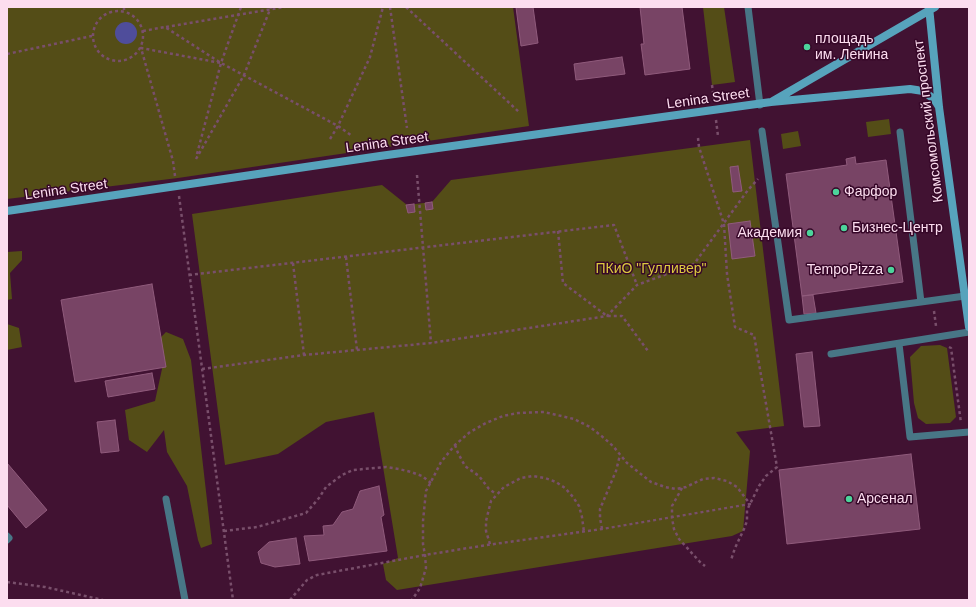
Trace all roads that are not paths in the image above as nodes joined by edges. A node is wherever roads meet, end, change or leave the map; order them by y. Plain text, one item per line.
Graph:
1 (748, 7) edge
2 (931, 8) edge
3 (771, 102) junction
4 (760, 104) junction
5 (939, 107) junction
6 (762, 131) dead end
7 (900, 132) dead end
8 (7, 211) edge
9 (965, 296) junction
10 (921, 302) junction
11 (969, 327) edge
12 (969, 332) edge
13 (899, 344) junction
14 (831, 354) dead end
15 (965, 432) edge
16 (166, 499) dead end
17 (7, 536) edge
18 (7, 540) edge
19 (185, 600) edge

1 - 4 lane
2 - 3 main road, Lenina Street
2 - 5 main road, Комсомольский проспект
3 - 4 main road, Lenina Street
3 - 5 main road, Lenina Street
4 - 8 main road, Lenina Street
5 - 9 main road, Комсомольский проспект
6 - 10 lane
7 - 10 lane
9 - 10 lane
9 - 11 main road, Комсомольский проспект
12 - 13 lane
13 - 14 lane
13 - 15 lane
16 - 19 lane
17 - 18 lane

